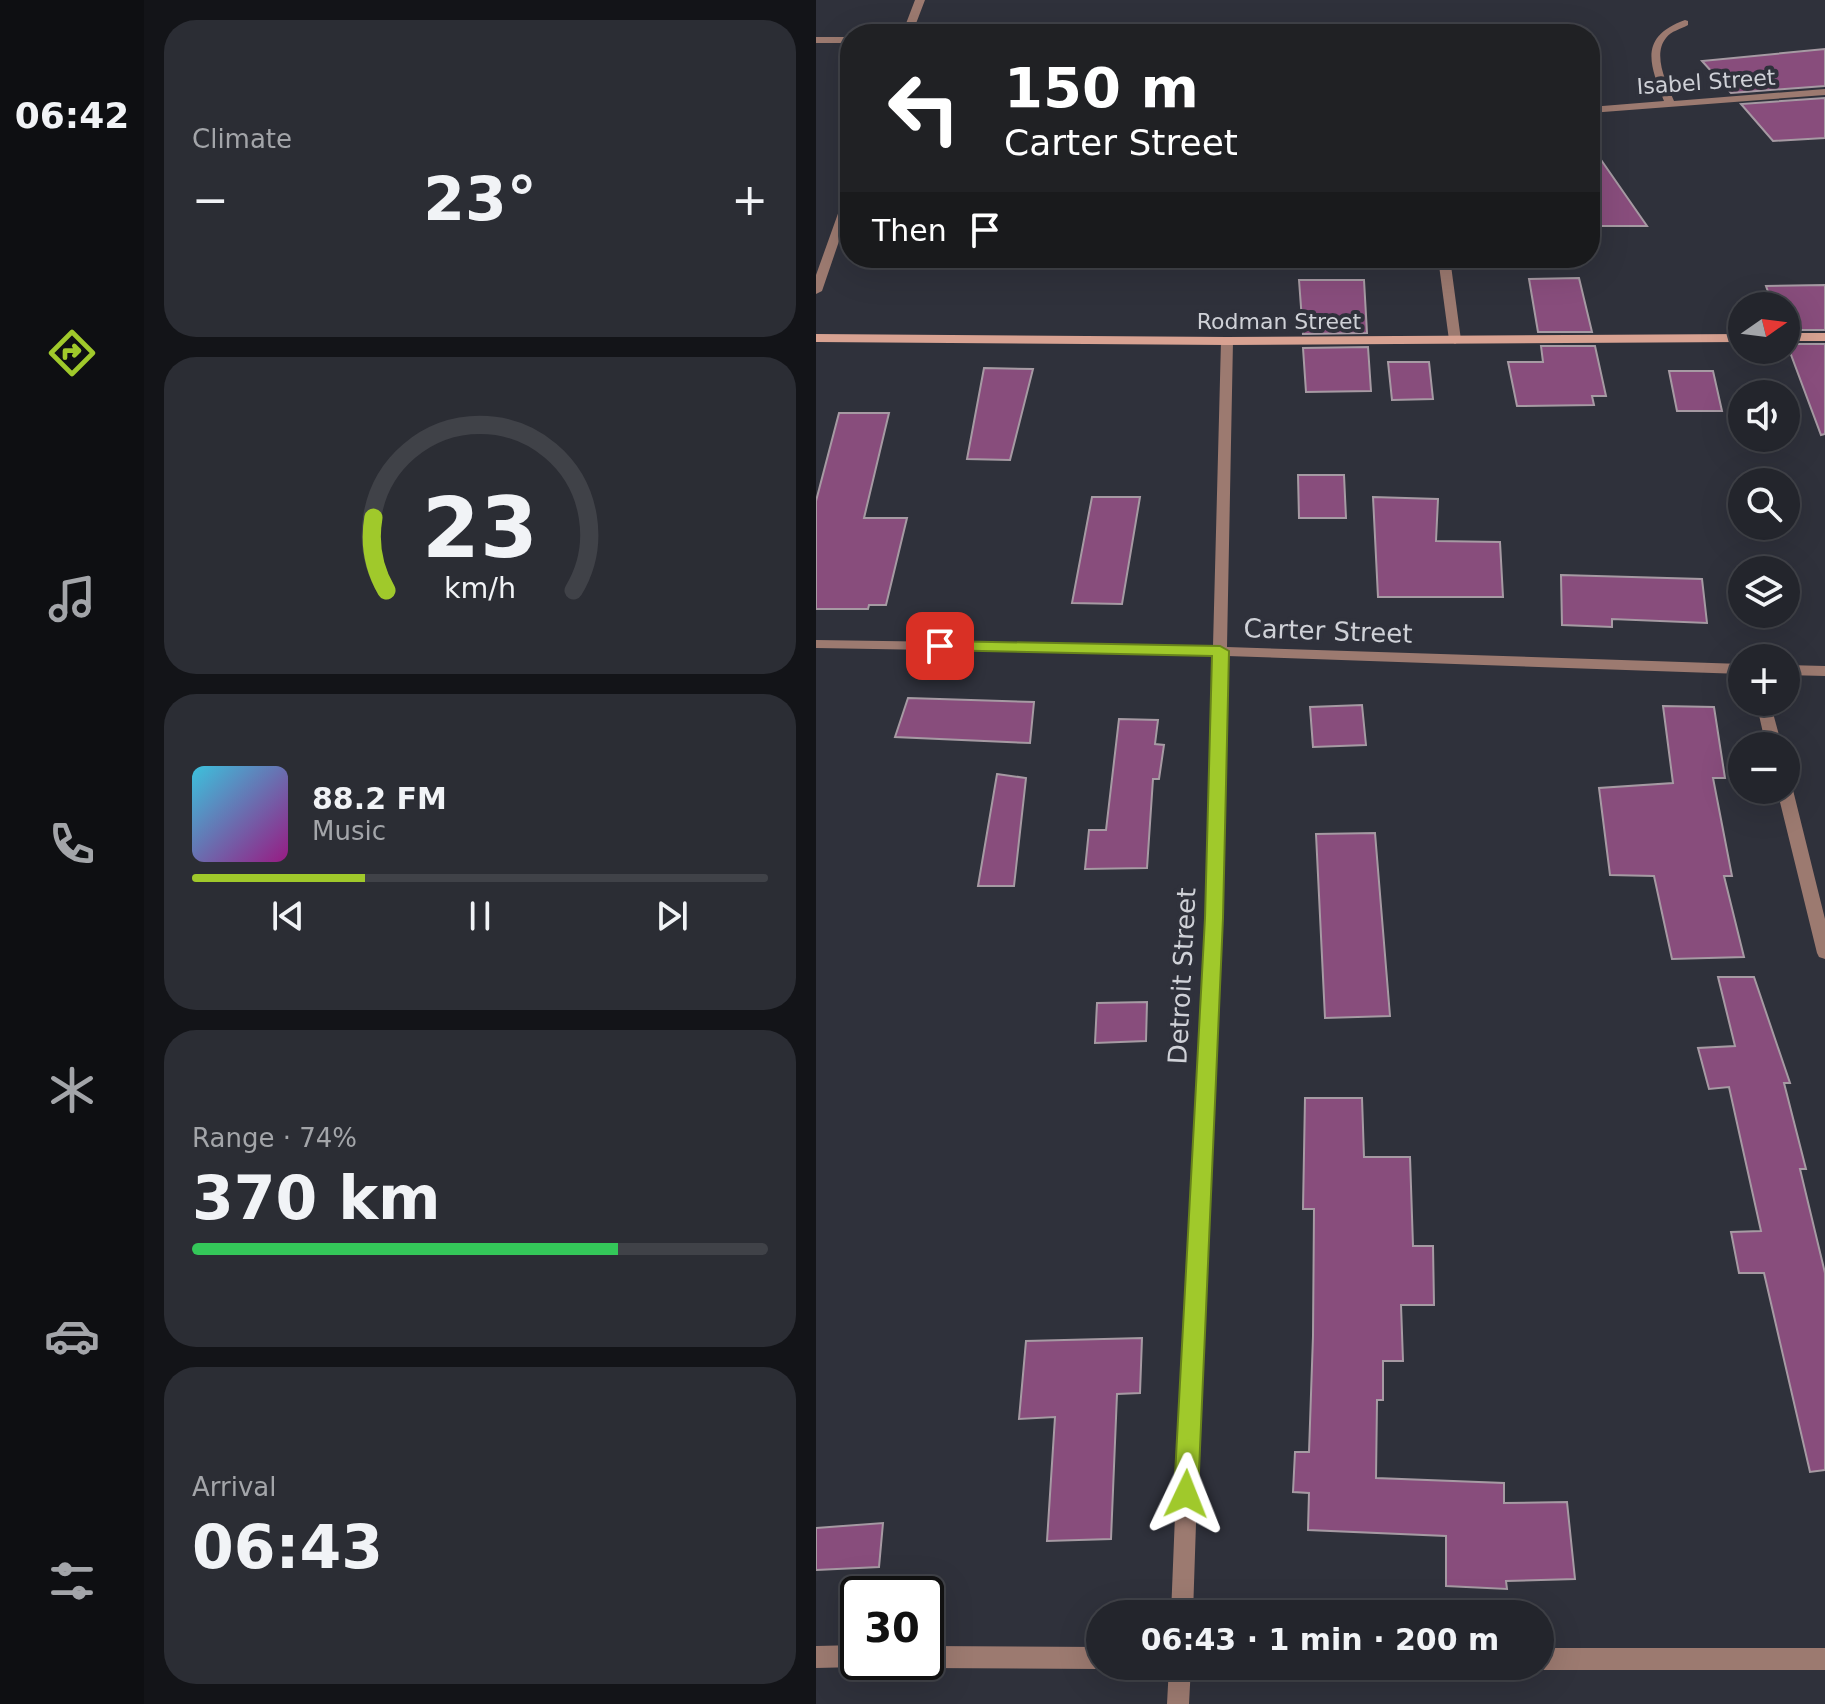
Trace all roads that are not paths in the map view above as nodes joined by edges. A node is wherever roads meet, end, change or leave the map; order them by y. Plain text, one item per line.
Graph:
1 (920, 0) edge
2 (1685, 23) dead end
3 (911, 24) edge
4 (816, 40) edge
5 (840, 40) edge
6 (1825, 92) edge
7 (1670, 104) junction
8 (1600, 109) edge
9 (840, 223) edge
10 (1445, 268) edge
11 (816, 291) edge
12 (1800, 337) edge
13 (1825, 337) edge
14 (816, 338) edge
15 (1728, 338) edge
16 (1455, 340) junction
17 (1227, 341) junction
18 (816, 644) edge
19 (1220, 651) junction
20 (1728, 669) edge
21 (1800, 670) edge
22 (1825, 671) edge
23 (1788, 804) edge
24 (1825, 953) edge
25 (1183, 1600) edge
26 (840, 1656) edge
27 (816, 1657) edge
28 (944, 1657) edge
29 (1086, 1658) edge
30 (1554, 1659) edge
31 (1825, 1659) edge
32 (1179, 1680) edge
33 (1178, 1704) edge

1 - 3 street
2 - 7 street
4 - 5 street
6 - 7 street, Isabel Street
7 - 8 street, Isabel Street
9 - 11 street
10 - 16 street
12 - 13 street
14 - 17 street, Rodman Street
15 - 16 street, Rodman Street
16 - 17 street, Rodman Street
17 - 19 street, Detroit Street
18 - 19 street, Carter Street
19 - 20 street, Carter Street
19 - 25 street, Detroit Street
21 - 22 street
23 - 24 street
26 - 27 street
28 - 29 street
30 - 31 street
32 - 33 street

